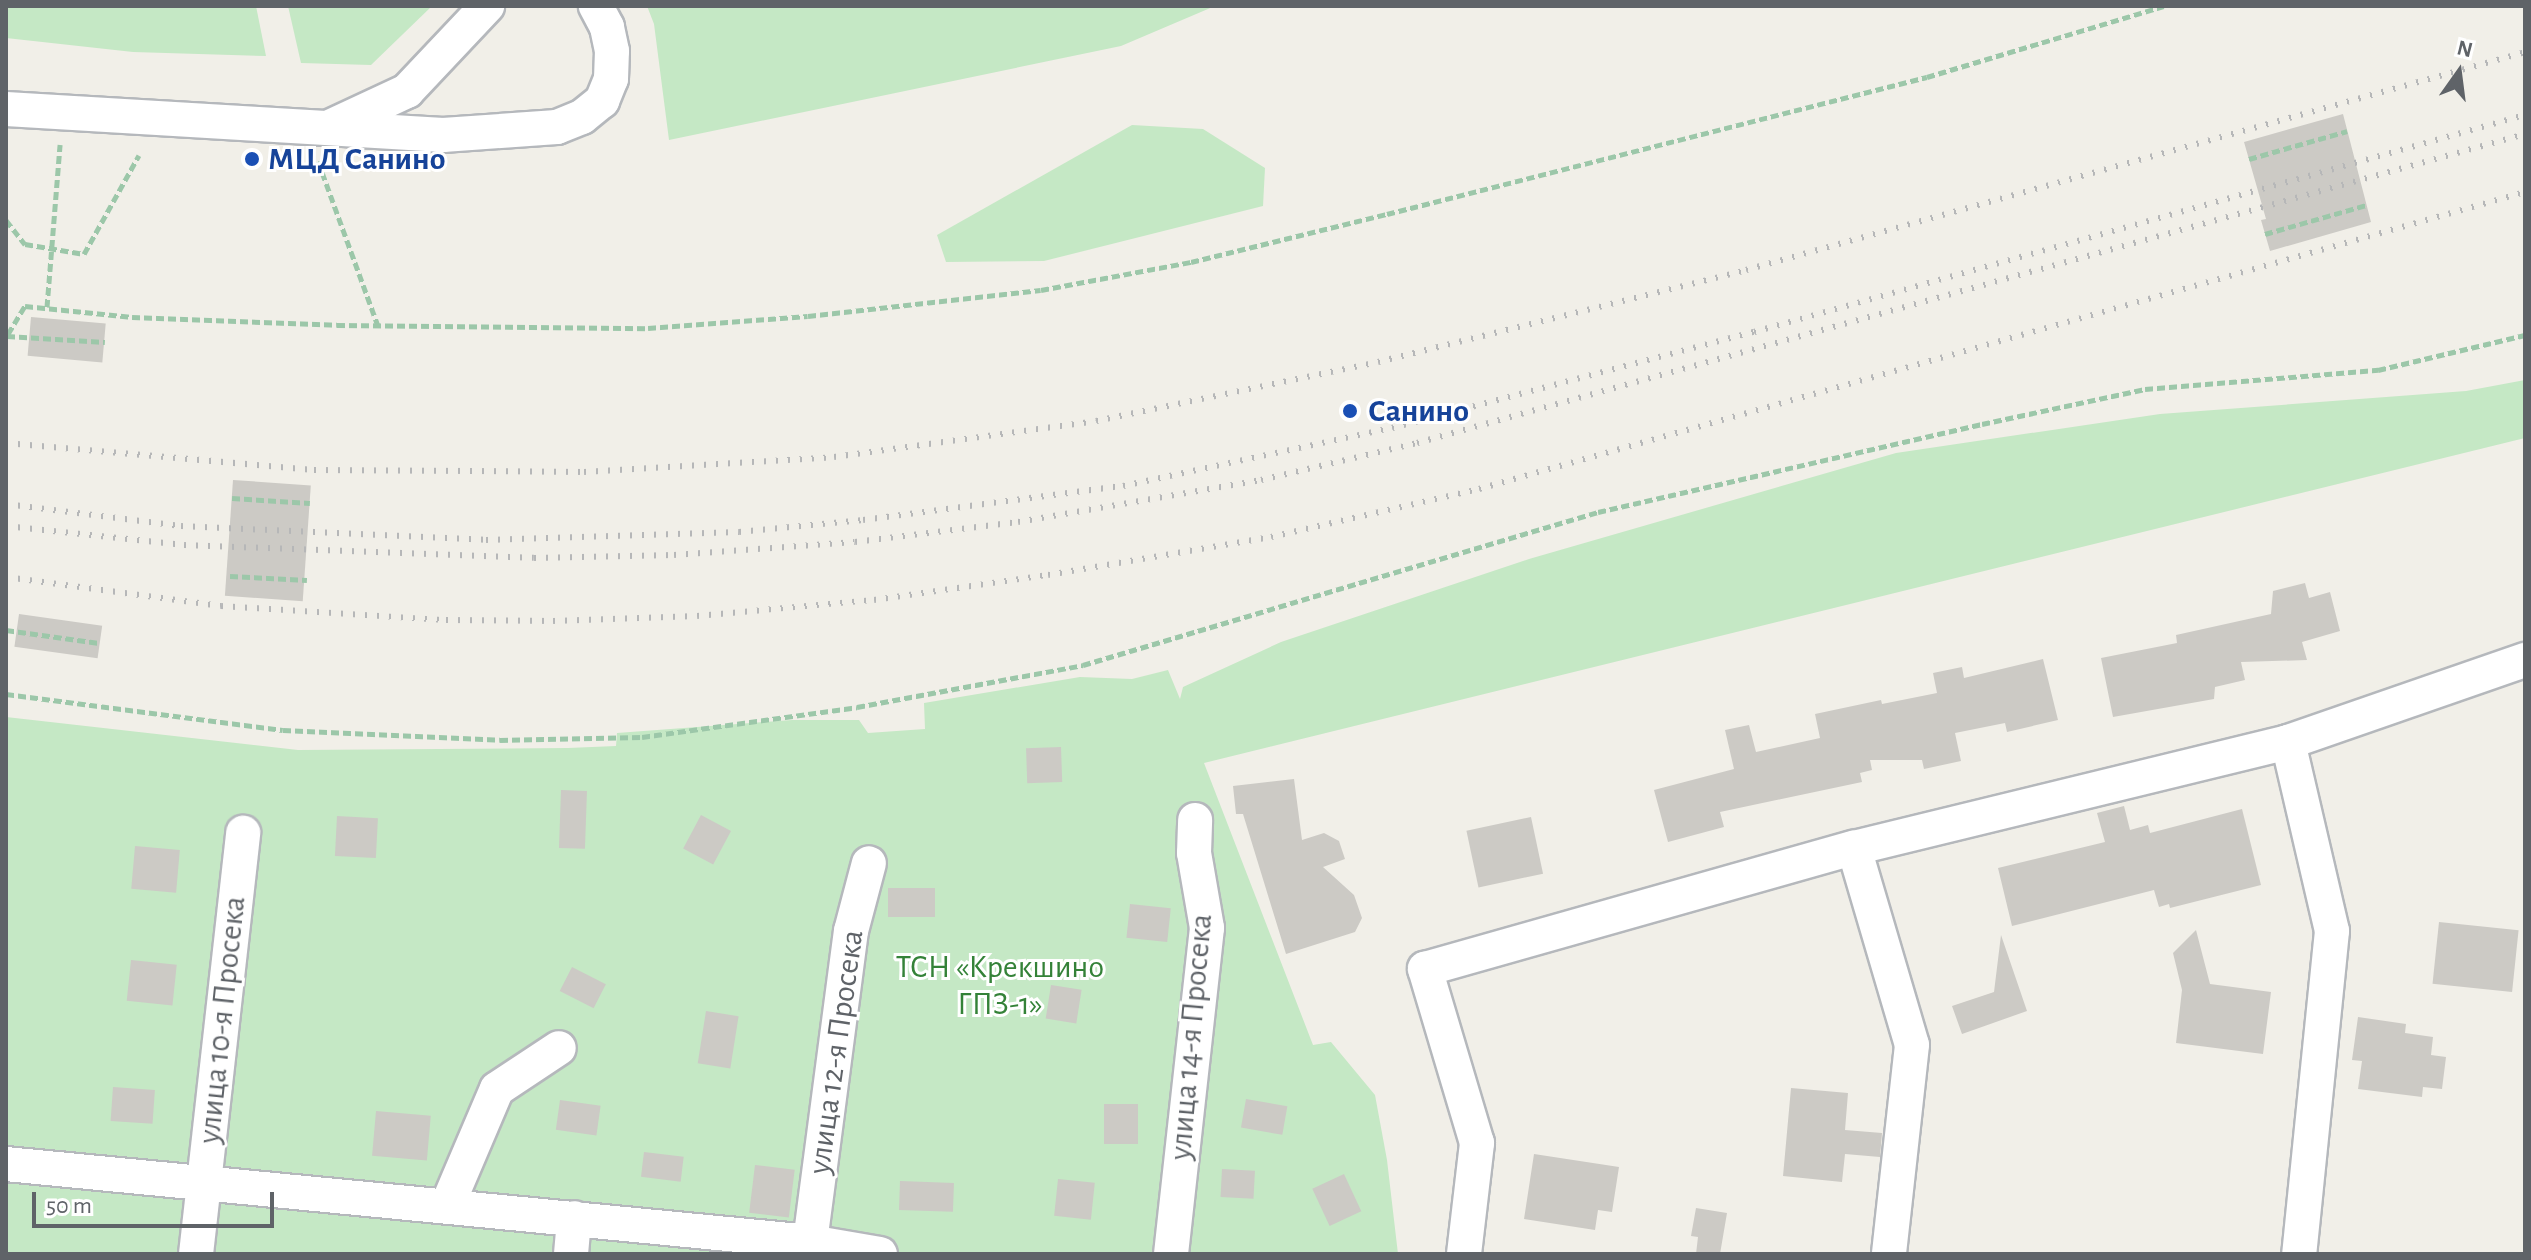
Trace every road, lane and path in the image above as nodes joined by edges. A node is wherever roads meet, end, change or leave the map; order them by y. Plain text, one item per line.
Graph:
1 (487, 6) edge
2 (596, 6) edge
3 (2164, 6) edge
4 (6, 109) edge
5 (2347, 131) dead end
6 (58, 140) dead end
7 (322, 144) junction
8 (139, 155) dead end
9 (2249, 159) dead end
10 (2366, 205) dead end
11 (6, 220) edge
12 (2265, 234) dead end
13 (52, 249) junction
14 (47, 307) junction
15 (378, 326) junction
16 (2525, 335) edge
17 (7, 336) edge
18 (105, 342) dead end
19 (232, 498) dead end
20 (310, 503) dead end
21 (230, 576) dead end
22 (307, 580) dead end
23 (6, 630) edge
24 (99, 643) dead end
25 (2525, 660) edge
26 (6, 694) edge
27 (2288, 742) junction
28 (1195, 820) dead end
29 (243, 833) dead end
30 (1854, 848) junction
31 (869, 863) dead end
32 (559, 1048) dead end
33 (6, 1164) edge
34 (203, 1183) junction
35 (447, 1206) junction
36 (574, 1218) junction
37 (810, 1242) junction
38 (196, 1254) edge
39 (571, 1254) edge
40 (880, 1254) edge
41 (1171, 1254) edge
42 (1464, 1254) edge
43 (1889, 1254) edge
44 (2299, 1254) edge

1 - 7 street
2 - 7 street
3 - 15 path
4 - 7 street
5 - 9 path
6 - 13 path
7 - 15 path
8 - 13 path
10 - 12 path
11 - 13 path
13 - 14 path
14 - 15 path
14 - 17 path
16 - 26 path
17 - 18 path
19 - 20 path
21 - 22 path
23 - 24 path
25 - 27 street
27 - 30 street
27 - 44 street
28 - 41 street, улица 14-я Просека
29 - 34 street, улица 10-я Просека
30 - 42 street
30 - 43 street
31 - 37 street, улица 12-я Просека
32 - 35 street
33 - 34 street
34 - 35 street
34 - 38 street, улица 10-я Просека
35 - 36 street
36 - 37 street
36 - 39 street
37 - 40 street

